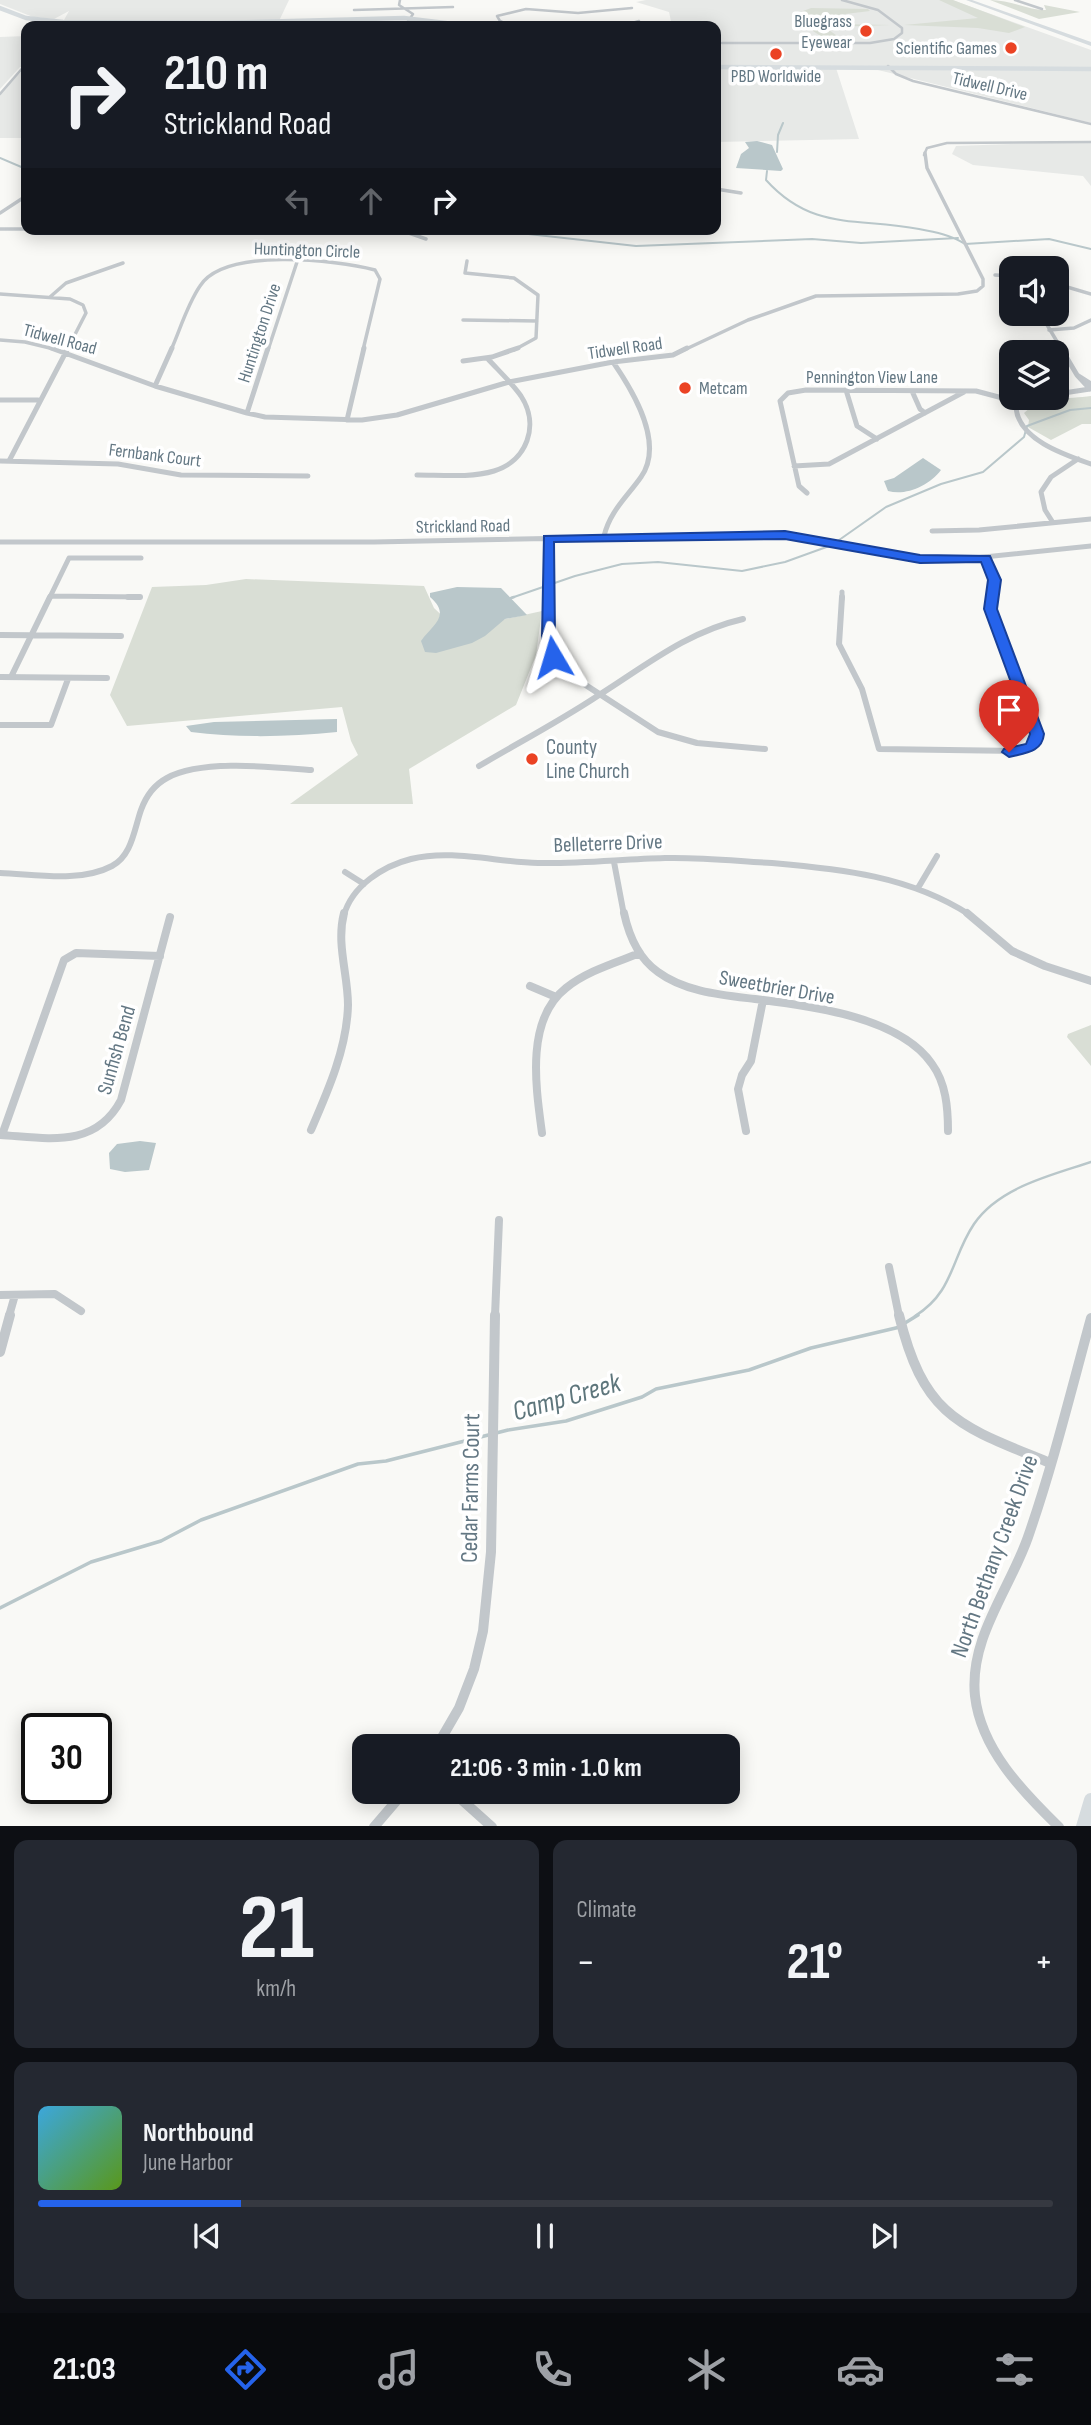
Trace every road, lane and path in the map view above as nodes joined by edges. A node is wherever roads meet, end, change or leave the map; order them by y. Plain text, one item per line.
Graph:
1 (400, 0) edge
2 (842, 0) edge
3 (968, 0) edge
4 (978, 0) edge
5 (1015, 0) edge
6 (453, 7) dead end
7 (405, 8) junction
8 (632, 8) dead end
9 (498, 9) dead end
10 (1042, 9) dead end
11 (354, 10) dead end
12 (0, 11) edge
13 (506, 11) junction
14 (564, 13) junction
15 (64, 17) dead end
16 (560, 17) dead end
17 (410, 19) junction
18 (33, 21) edge
19 (78, 21) edge
20 (191, 21) edge
21 (315, 21) edge
22 (424, 21) edge
23 (427, 21) edge
24 (501, 21) edge
25 (1091, 42) edge
26 (722, 43) dead end
27 (721, 66) edge
28 (889, 67) junction
29 (1091, 68) edge
30 (21, 70) edge
31 (0, 94) edge
32 (1091, 124) edge
33 (1091, 142) edge
34 (721, 190) edge
35 (741, 193) dead end
36 (21, 199) edge
37 (0, 204) edge
38 (11, 205) junction
39 (0, 213) edge
40 (0, 229) edge
41 (21, 229) edge
42 (415, 235) edge
43 (426, 239) dead end
44 (467, 261) dead end
45 (297, 262) junction
46 (123, 263) dead end
47 (995, 275) dead end
48 (999, 275) edge
49 (1069, 288) edge
50 (0, 294) edge
51 (1091, 294) edge
52 (50, 297) junction
53 (463, 320) dead end
54 (1091, 320) edge
55 (537, 321) junction
56 (1047, 326) edge
57 (1049, 330) junction
58 (0, 340) edge
59 (66, 352) junction
60 (488, 359) junction
61 (463, 361) dead end
62 (613, 362) junction
63 (509, 382) junction
64 (155, 386) junction
65 (1091, 387) edge
66 (846, 390) junction
67 (912, 391) junction
68 (965, 391) junction
69 (1069, 392) edge
70 (999, 396) edge
71 (0, 400) edge
72 (38, 400) junction
73 (1017, 410) edge
74 (247, 413) junction
75 (925, 413) junction
76 (347, 420) junction
77 (877, 439) junction
78 (1078, 459) junction
79 (0, 461) edge
80 (9, 461) junction
81 (1091, 464) edge
82 (794, 466) junction
83 (417, 475) dead end
84 (308, 476) dead end
85 (807, 493) dead end
86 (1091, 519) edge
87 (1052, 521) junction
88 (932, 530) dead end
89 (604, 536) junction
90 (548, 538) junction
91 (0, 542) edge
92 (1091, 546) edge
93 (141, 558) dead end
94 (985, 559) junction
95 (842, 592) dead end
96 (51, 596) junction
97 (140, 597) dead end
98 (743, 619) dead end
99 (0, 635) edge
100 (32, 636) junction
101 (121, 636) dead end
102 (0, 677) edge
103 (11, 677) junction
104 (107, 678) dead end
105 (68, 679) junction
106 (600, 695) junction
107 (0, 725) edge
108 (765, 749) dead end
109 (479, 766) dead end
110 (311, 770) dead end
111 (937, 856) dead end
112 (614, 862) junction
113 (345, 872) dead end
114 (0, 873) edge
115 (364, 884) junction
116 (918, 888) junction
117 (170, 917) dead end
118 (640, 953) junction
119 (160, 956) junction
120 (1091, 981) edge
121 (530, 986) dead end
122 (556, 997) junction
123 (763, 1000) junction
124 (311, 1130) dead end
125 (746, 1131) dead end
126 (948, 1131) dead end
127 (542, 1133) dead end
128 (1, 1135) edge
129 (499, 1220) dead end
130 (889, 1267) dead end
131 (0, 1295) edge
132 (16, 1295) junction
133 (81, 1311) dead end
134 (1091, 1318) edge
135 (0, 1352) edge
136 (1050, 1463) junction
137 (444, 1734) edge
138 (1091, 1800) edge
139 (393, 1804) edge
140 (467, 1804) edge
141 (374, 1826) edge
142 (492, 1826) edge
143 (1059, 1826) edge
144 (1083, 1826) edge

1 - 7 street
2 - 26 street
3 - 25 highway
4 - 25 highway
5 - 10 street
6 - 7 street
7 - 11 street
7 - 17 street
8 - 14 street
9 - 13 street
12 - 18 street
13 - 14 street
13 - 24 street
14 - 16 street
15 - 19 street
17 - 20 street
17 - 21 street
17 - 22 street
17 - 23 street
27 - 28 street
28 - 29 street
28 - 32 street, Tidwell Drive
30 - 31 street
33 - 62 street, Tidwell Road
34 - 35 street
36 - 38 street
37 - 38 street
38 - 39 street
40 - 41 street
42 - 43 street
44 - 55 street
45 - 64 street, Huntington Circle
45 - 74 street, Huntington Drive
45 - 76 street, Huntington Circle
46 - 52 street
47 - 48 street
49 - 51 street
50 - 52 street
52 - 59 street
53 - 55 street
54 - 57 street
55 - 60 street
56 - 57 street
57 - 65 street
58 - 59 street, Tidwell Road
59 - 64 street, Tidwell Road
59 - 72 street
60 - 61 street
60 - 63 street
62 - 63 street, Tidwell Road
62 - 89 street
63 - 76 street, Tidwell Road
63 - 83 street
64 - 74 street, Tidwell Road
65 - 69 street
66 - 67 street, Pennington View Lane
66 - 77 street
66 - 82 street, Pennington View Lane
67 - 68 street, Pennington View Lane
67 - 75 street
68 - 70 street, Pennington View Lane
68 - 75 street
71 - 72 street
72 - 80 street
73 - 78 street
74 - 76 street, Tidwell Road
75 - 77 street
77 - 82 street
78 - 81 street
78 - 87 street
79 - 80 street, Fernbank Court
80 - 84 street, Fernbank Court
82 - 85 street, Pennington View Lane
86 - 87 street
87 - 88 street
89 - 90 street, Strickland Road
89 - 94 street, Strickland Road
90 - 91 street, Strickland Road
90 - 106 street
92 - 94 street, Strickland Road
93 - 96 street
94 - 95 street
96 - 97 street
96 - 100 street
98 - 106 street
99 - 100 street
100 - 101 street
100 - 103 street
102 - 103 street
103 - 105 street
104 - 105 street
105 - 107 street
106 - 108 street
106 - 109 street
110 - 114 street
111 - 116 street
112 - 115 street, Belleterre Drive
112 - 116 street, Belleterre Drive
112 - 118 street, Sweetbrier Drive
113 - 115 street
115 - 124 street, Belleterre Drive
116 - 120 street, Belleterre Drive
117 - 119 street, Sunfish Bend
118 - 122 street
118 - 123 street, Sweetbrier Drive
119 - 128 street
119 - 128 street, Sunfish Bend
121 - 122 street
122 - 127 street
123 - 125 street
123 - 126 street, Sweetbrier Drive
129 - 137 street, Cedar Farms Court
130 - 136 street
131 - 132 street
132 - 133 street
132 - 135 street
134 - 136 street, North Bethany Creek Drive
136 - 143 street, North Bethany Creek Drive
138 - 144 street
139 - 141 street
140 - 142 street

